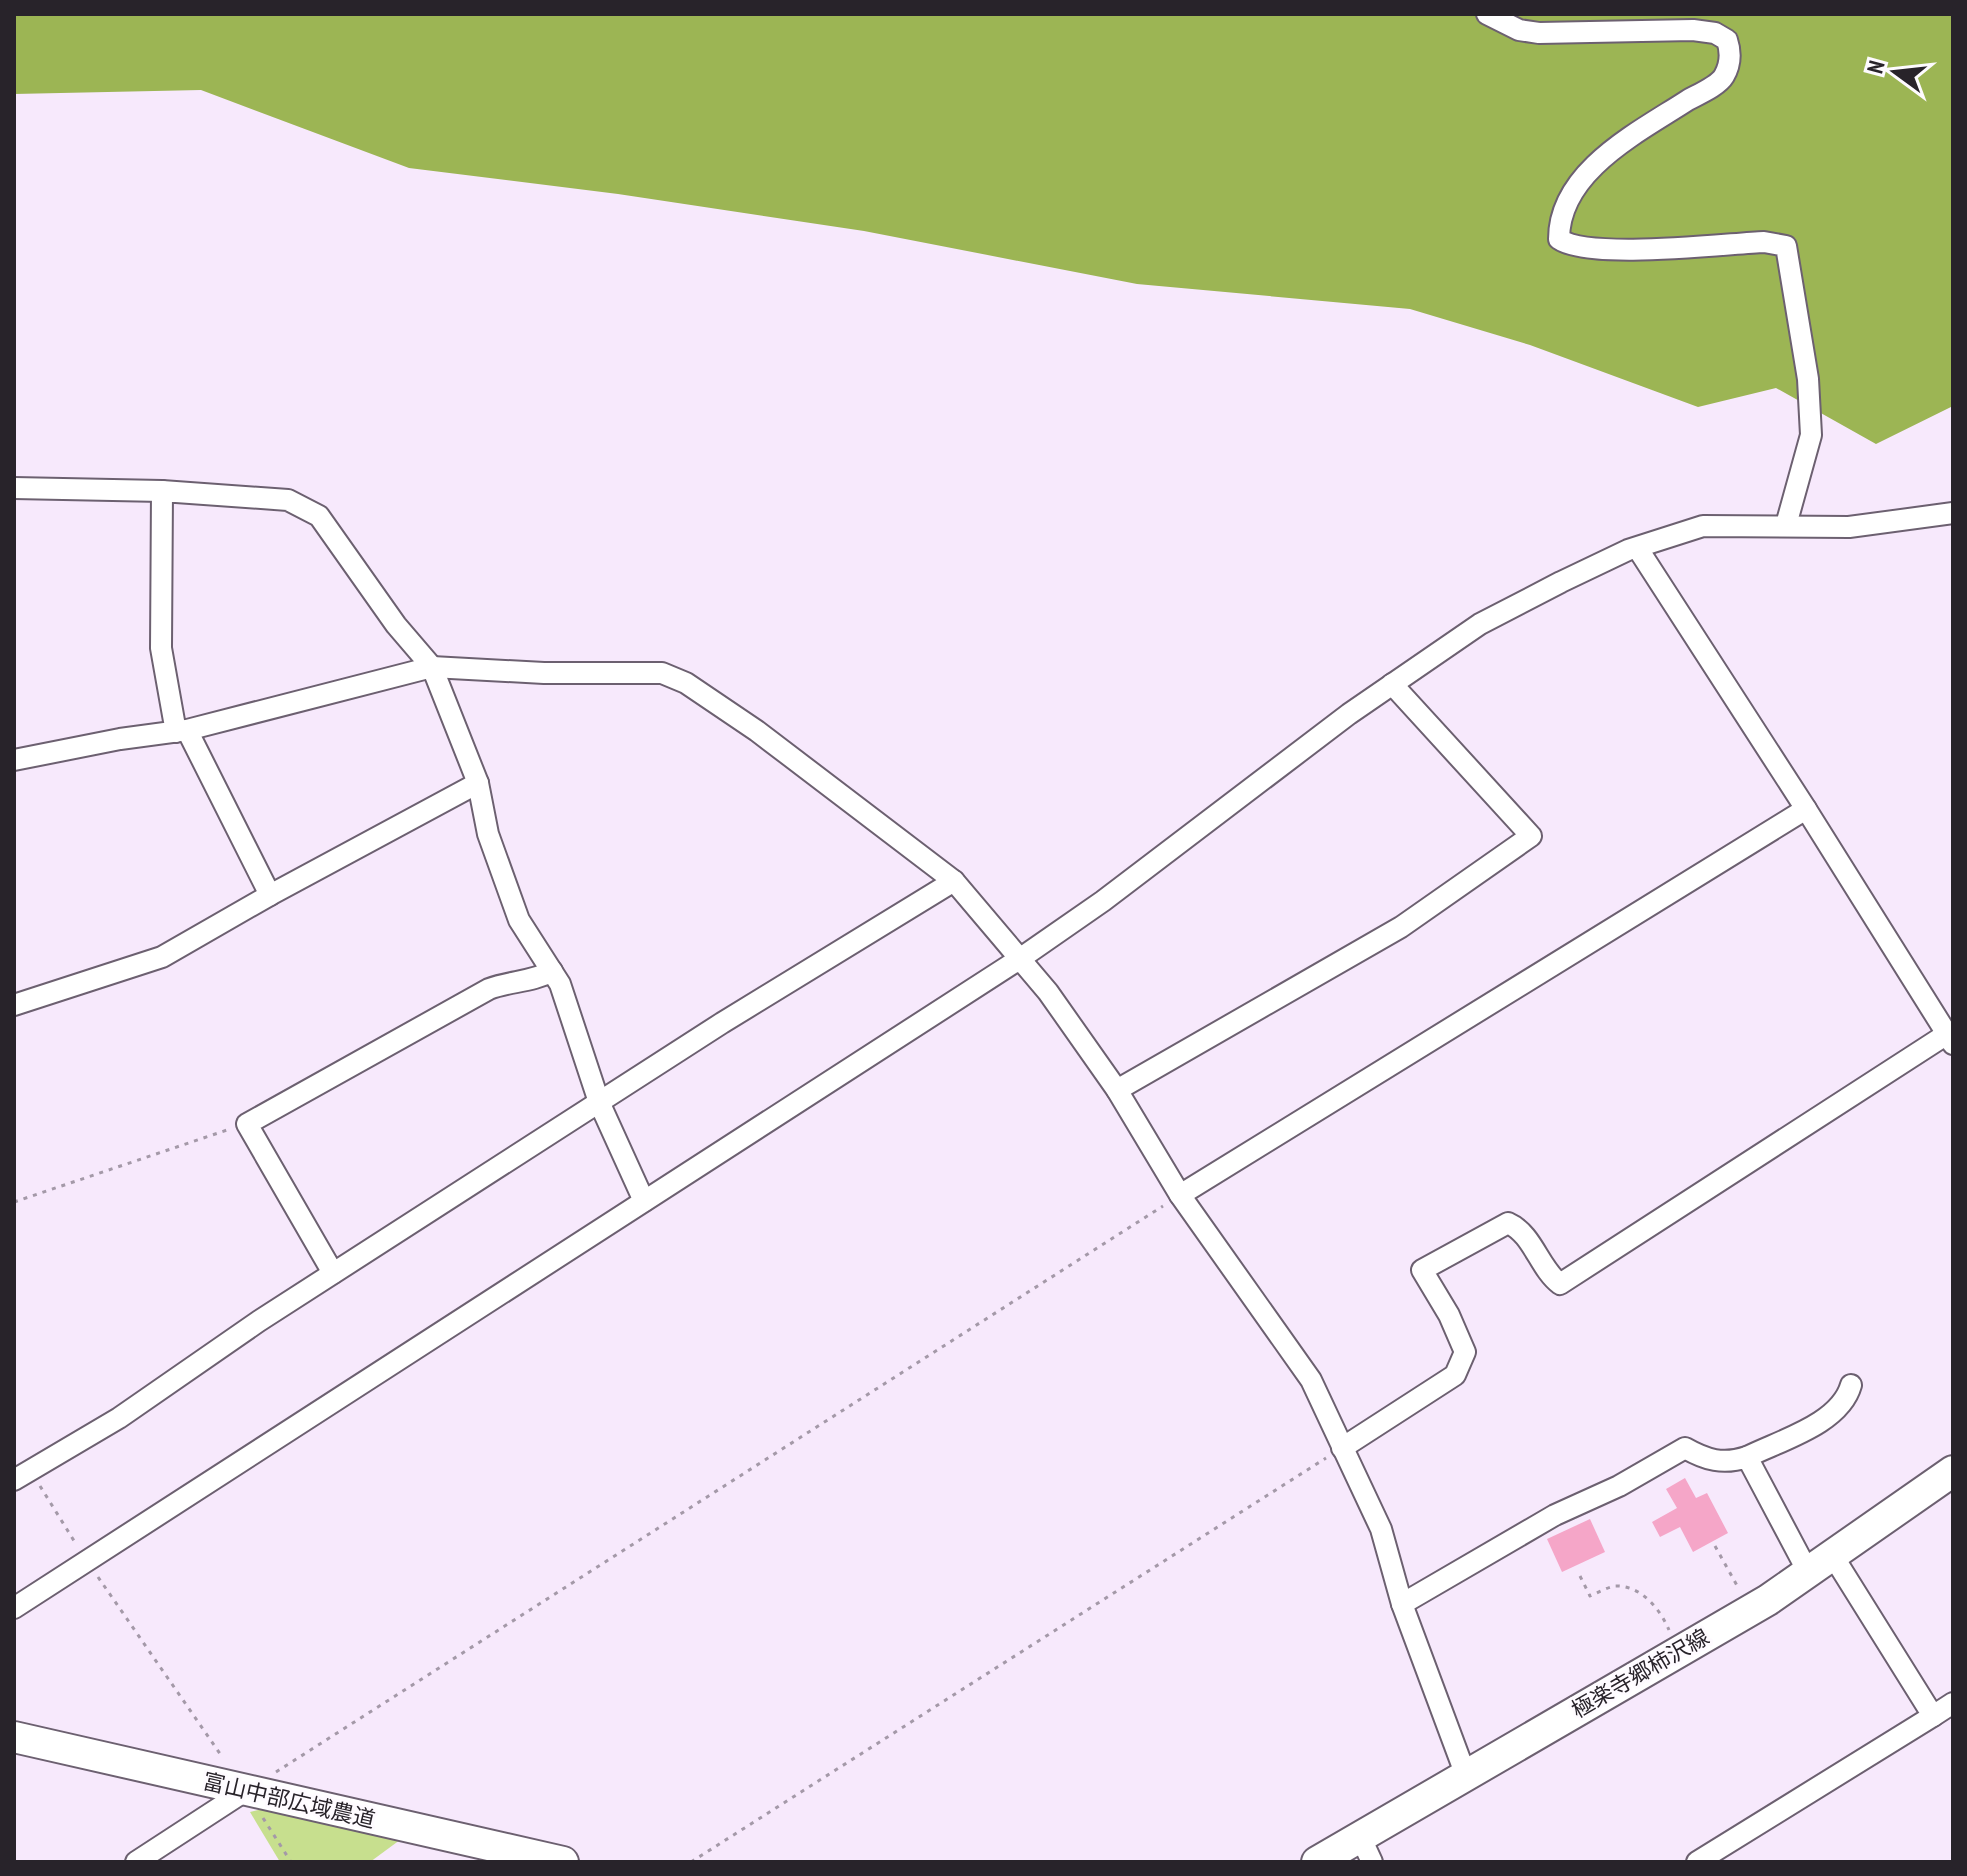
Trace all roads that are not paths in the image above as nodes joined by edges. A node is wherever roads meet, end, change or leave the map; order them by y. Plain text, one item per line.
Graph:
1 (1487, 14) edge
2 (14, 488) edge
3 (162, 491) junction
4 (1953, 513) edge
5 (1786, 525) junction
6 (1638, 549) junction
7 (432, 667) junction
8 (1392, 684) junction
9 (182, 731) junction
10 (14, 760) edge
11 (478, 783) junction
12 (1806, 809) junction
13 (954, 881) junction
14 (270, 895) junction
15 (1021, 958) junction
16 (552, 971) junction
17 (14, 1005) edge
18 (1950, 1039) edge
19 (1117, 1090) junction
20 (599, 1102) junction
21 (1180, 1195) junction
22 (644, 1201) junction
23 (333, 1273) junction
24 (1851, 1385) dead end
25 (1342, 1448) junction
26 (1747, 1457) junction
27 (1953, 1471) edge
28 (22, 1475) edge
29 (1820, 1564) junction
30 (1402, 1604) junction
31 (14, 1608) edge
32 (1953, 1703) edge
33 (1933, 1716) junction
34 (14, 1737) edge
35 (1465, 1773) junction
36 (245, 1791) junction
37 (1366, 1849) edge
38 (136, 1862) edge
39 (563, 1862) edge
40 (1317, 1862) edge
41 (1697, 1862) edge

1 - 5 street
2 - 3 street
3 - 7 street
3 - 9 street
4 - 5 street
5 - 6 street
6 - 8 street
6 - 12 street
7 - 9 street
7 - 11 street
7 - 13 street
8 - 15 street
8 - 19 street
9 - 10 street
9 - 14 street
11 - 14 street
11 - 16 street
12 - 18 street
12 - 21 street
13 - 15 street
13 - 20 street
14 - 17 street
15 - 19 street
15 - 22 street
16 - 20 street
16 - 23 street
18 - 25 street
19 - 21 street
20 - 22 street
20 - 23 street
21 - 25 street
22 - 31 street
23 - 28 street
24 - 26 street
25 - 30 street
26 - 29 street
26 - 30 street
27 - 29 main road, 極楽寺郷柿沢線
29 - 33 street
29 - 35 main road, 極楽寺郷柿沢線
30 - 35 street
32 - 33 street
33 - 41 street
34 - 36 main road, 富山中部広域農道
35 - 37 main road, 極楽寺郷柿沢線
36 - 38 street
36 - 39 main road, 富山中部広域農道
37 - 40 main road, 極楽寺郷柿沢線

